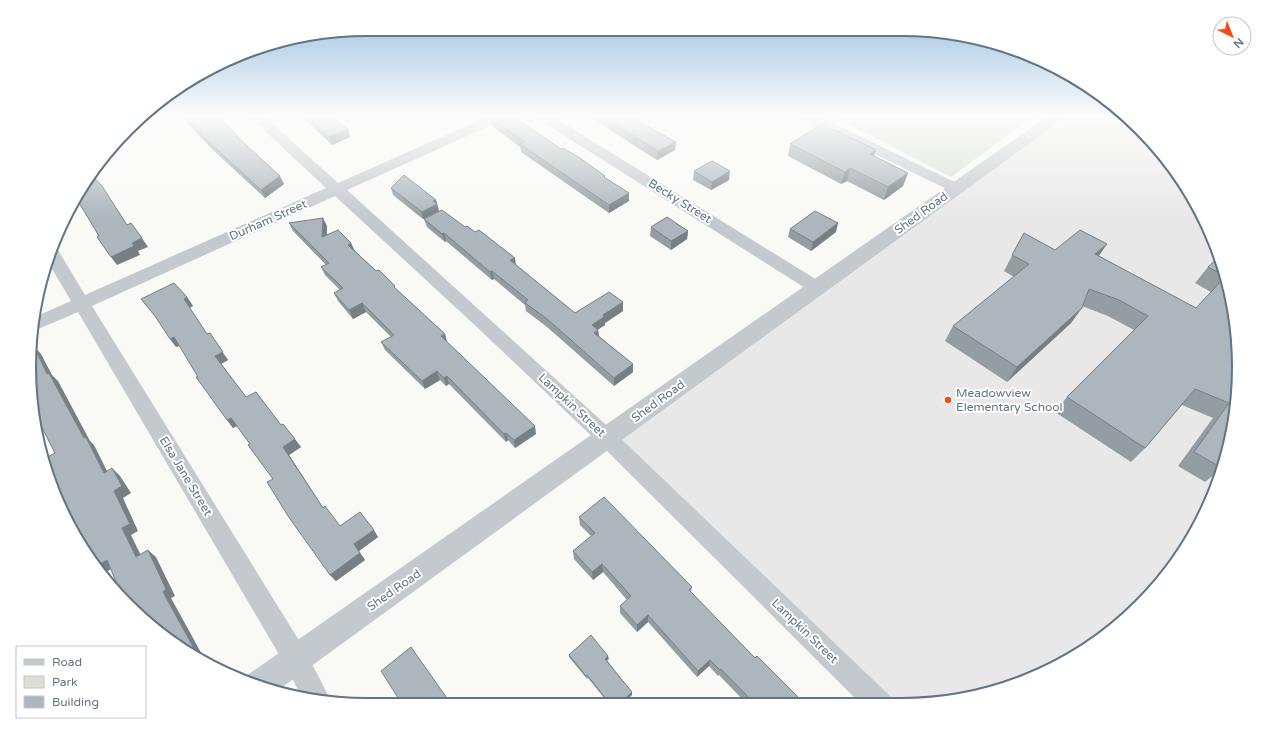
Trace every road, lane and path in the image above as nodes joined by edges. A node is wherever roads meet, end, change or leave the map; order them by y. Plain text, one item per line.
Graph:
1 (293, 150) edge
2 (423, 150) edge
3 (598, 150) edge
4 (878, 150) edge
5 (1009, 150) edge
6 (956, 188) junction
7 (335, 189) junction
8 (55, 259) edge
9 (816, 287) junction
10 (82, 303) junction
11 (39, 323) edge
12 (607, 438) junction
13 (296, 659) junction
14 (265, 681) edge
15 (314, 694) edge
16 (874, 698) edge

1 - 7 street, Lampkin Street
2 - 7 street, Durham Street
3 - 9 street, Becky Street
4 - 6 street
5 - 6 street, Shed Road
6 - 9 street, Shed Road
7 - 10 street, Durham Street
7 - 12 street, Lampkin Street
8 - 10 street, Elsa Jane Street
9 - 12 street, Shed Road
10 - 11 street, Durham Street
10 - 13 street, Elsa Jane Street
12 - 13 street, Shed Road
12 - 16 street, Lampkin Street
13 - 14 street, Shed Road
13 - 15 street, Elsa Jane Street

